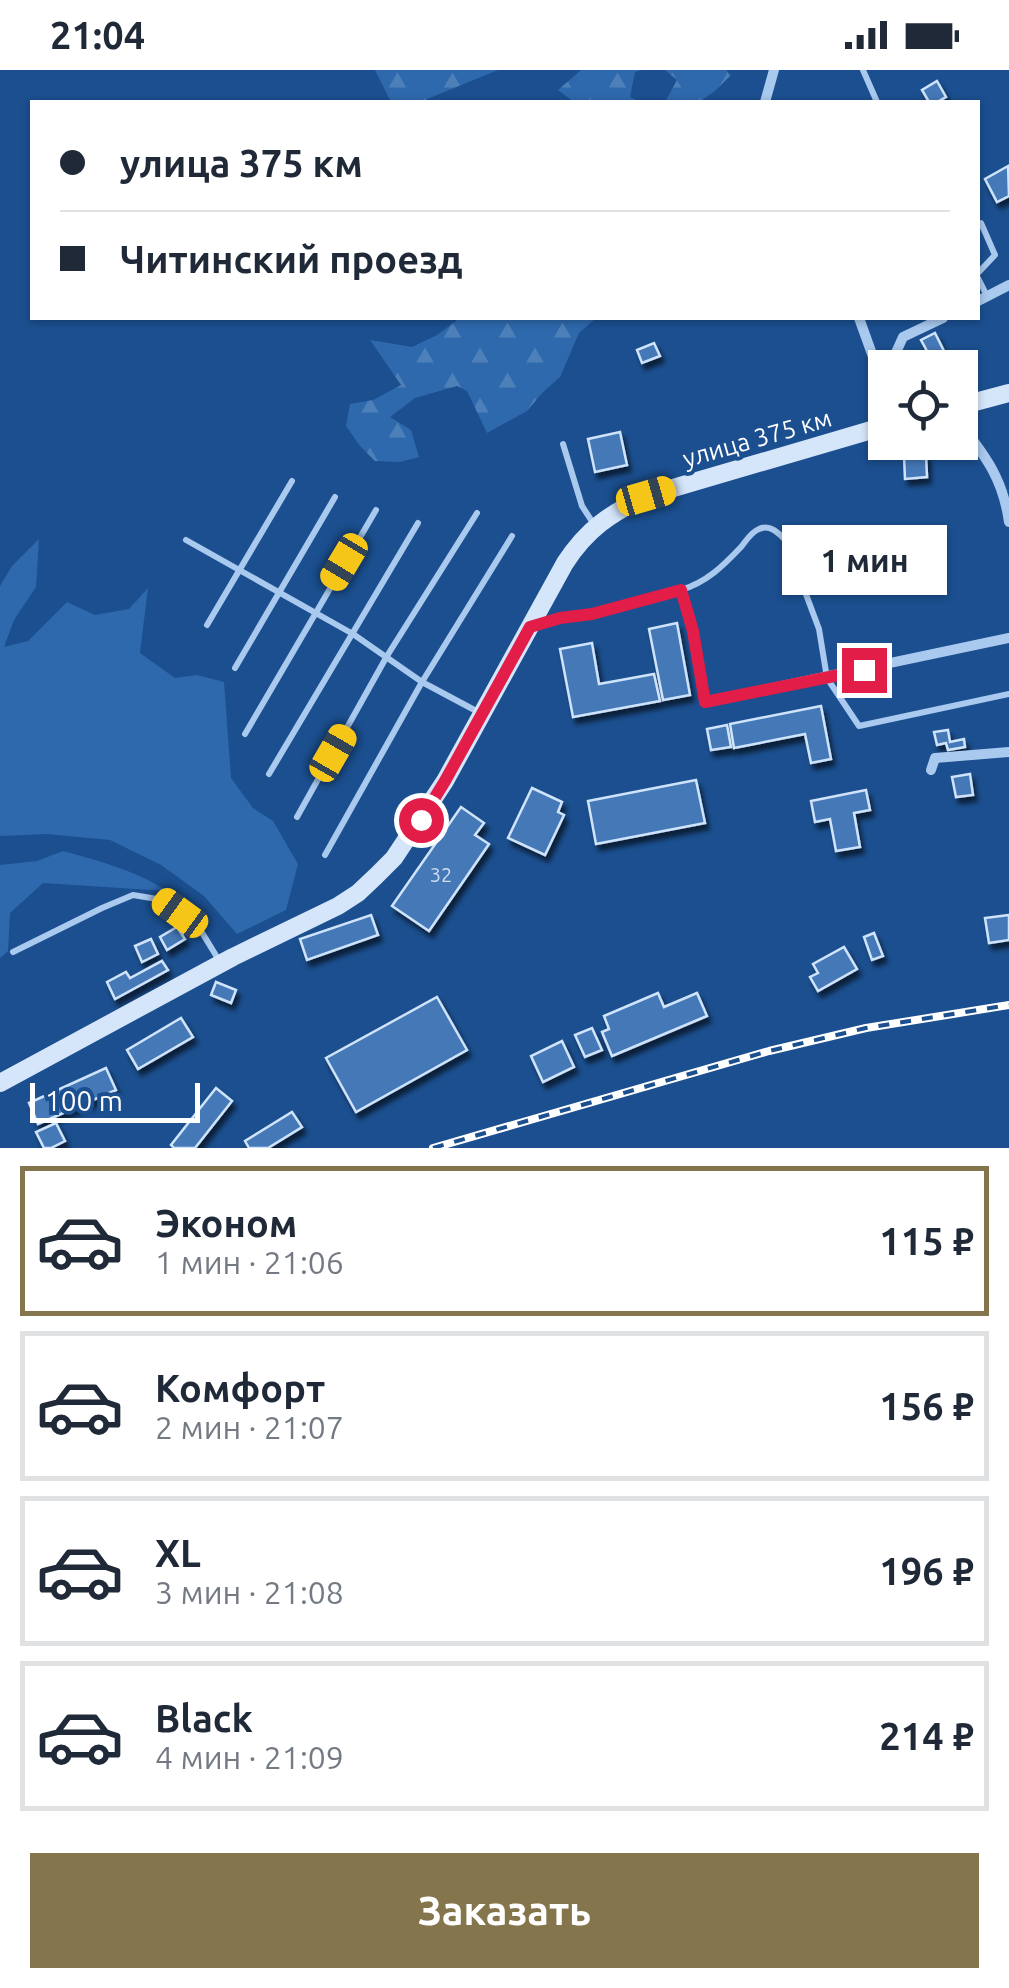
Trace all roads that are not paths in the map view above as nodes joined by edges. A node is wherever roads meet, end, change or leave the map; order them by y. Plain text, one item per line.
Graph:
1 (774, 70) edge
2 (863, 70) edge
3 (766, 100) edge
4 (876, 100) edge
5 (980, 223) edge
6 (980, 273) edge
7 (1009, 285) edge
8 (982, 299) edge
9 (861, 320) edge
10 (939, 320) edge
11 (872, 350) edge
12 (898, 350) edge
13 (1009, 393) edge
14 (978, 401) edge
15 (868, 431) edge
16 (563, 444) dead end
17 (978, 447) edge
18 (292, 481) dead end
19 (335, 497) dead end
20 (376, 510) dead end
21 (478, 513) dead end
22 (1009, 522) edge
23 (418, 523) dead end
24 (595, 526) junction
25 (512, 536) dead end
26 (186, 540) dead end
27 (239, 572) junction
28 (681, 590) junction
29 (278, 592) junction
30 (314, 614) junction
31 (207, 625) dead end
32 (530, 627) junction
33 (353, 634) junction
34 (1009, 638) edge
35 (387, 656) junction
36 (235, 668) dead end
37 (827, 678) junction
38 (422, 682) junction
39 (1009, 694) edge
40 (705, 702) joint
41 (482, 714) junction
42 (245, 734) dead end
43 (1009, 752) edge
44 (931, 770) dead end
45 (269, 774) dead end
46 (297, 817) dead end
47 (325, 855) dead end
48 (13, 952) dead end
49 (220, 964) junction
50 (0, 1083) edge

1 - 3 street
2 - 4 lane
5 - 6 lane
7 - 8 street
9 - 11 street
10 - 12 street
13 - 14 main road
15 - 24 main road, улица 375 км
16 - 24 lane
17 - 22 street
18 - 27 lane
19 - 29 lane
20 - 30 lane
21 - 35 lane
23 - 33 lane
24 - 32 main road, улица 375 км
25 - 38 lane
26 - 27 lane
27 - 29 lane
27 - 31 lane
28 - 32 lane
28 - 37 lane
28 - 40 lane
29 - 30 lane
29 - 36 lane
30 - 33 lane
30 - 42 lane
32 - 41 main road, улица 375 км
33 - 35 lane
33 - 45 lane
34 - 37 street
35 - 38 lane
35 - 46 lane
37 - 39 lane
37 - 40 street
38 - 41 lane
38 - 47 lane
41 - 49 main road, улица 375 км
43 - 44 street
48 - 49 lane
49 - 50 main road, улица 375 км

